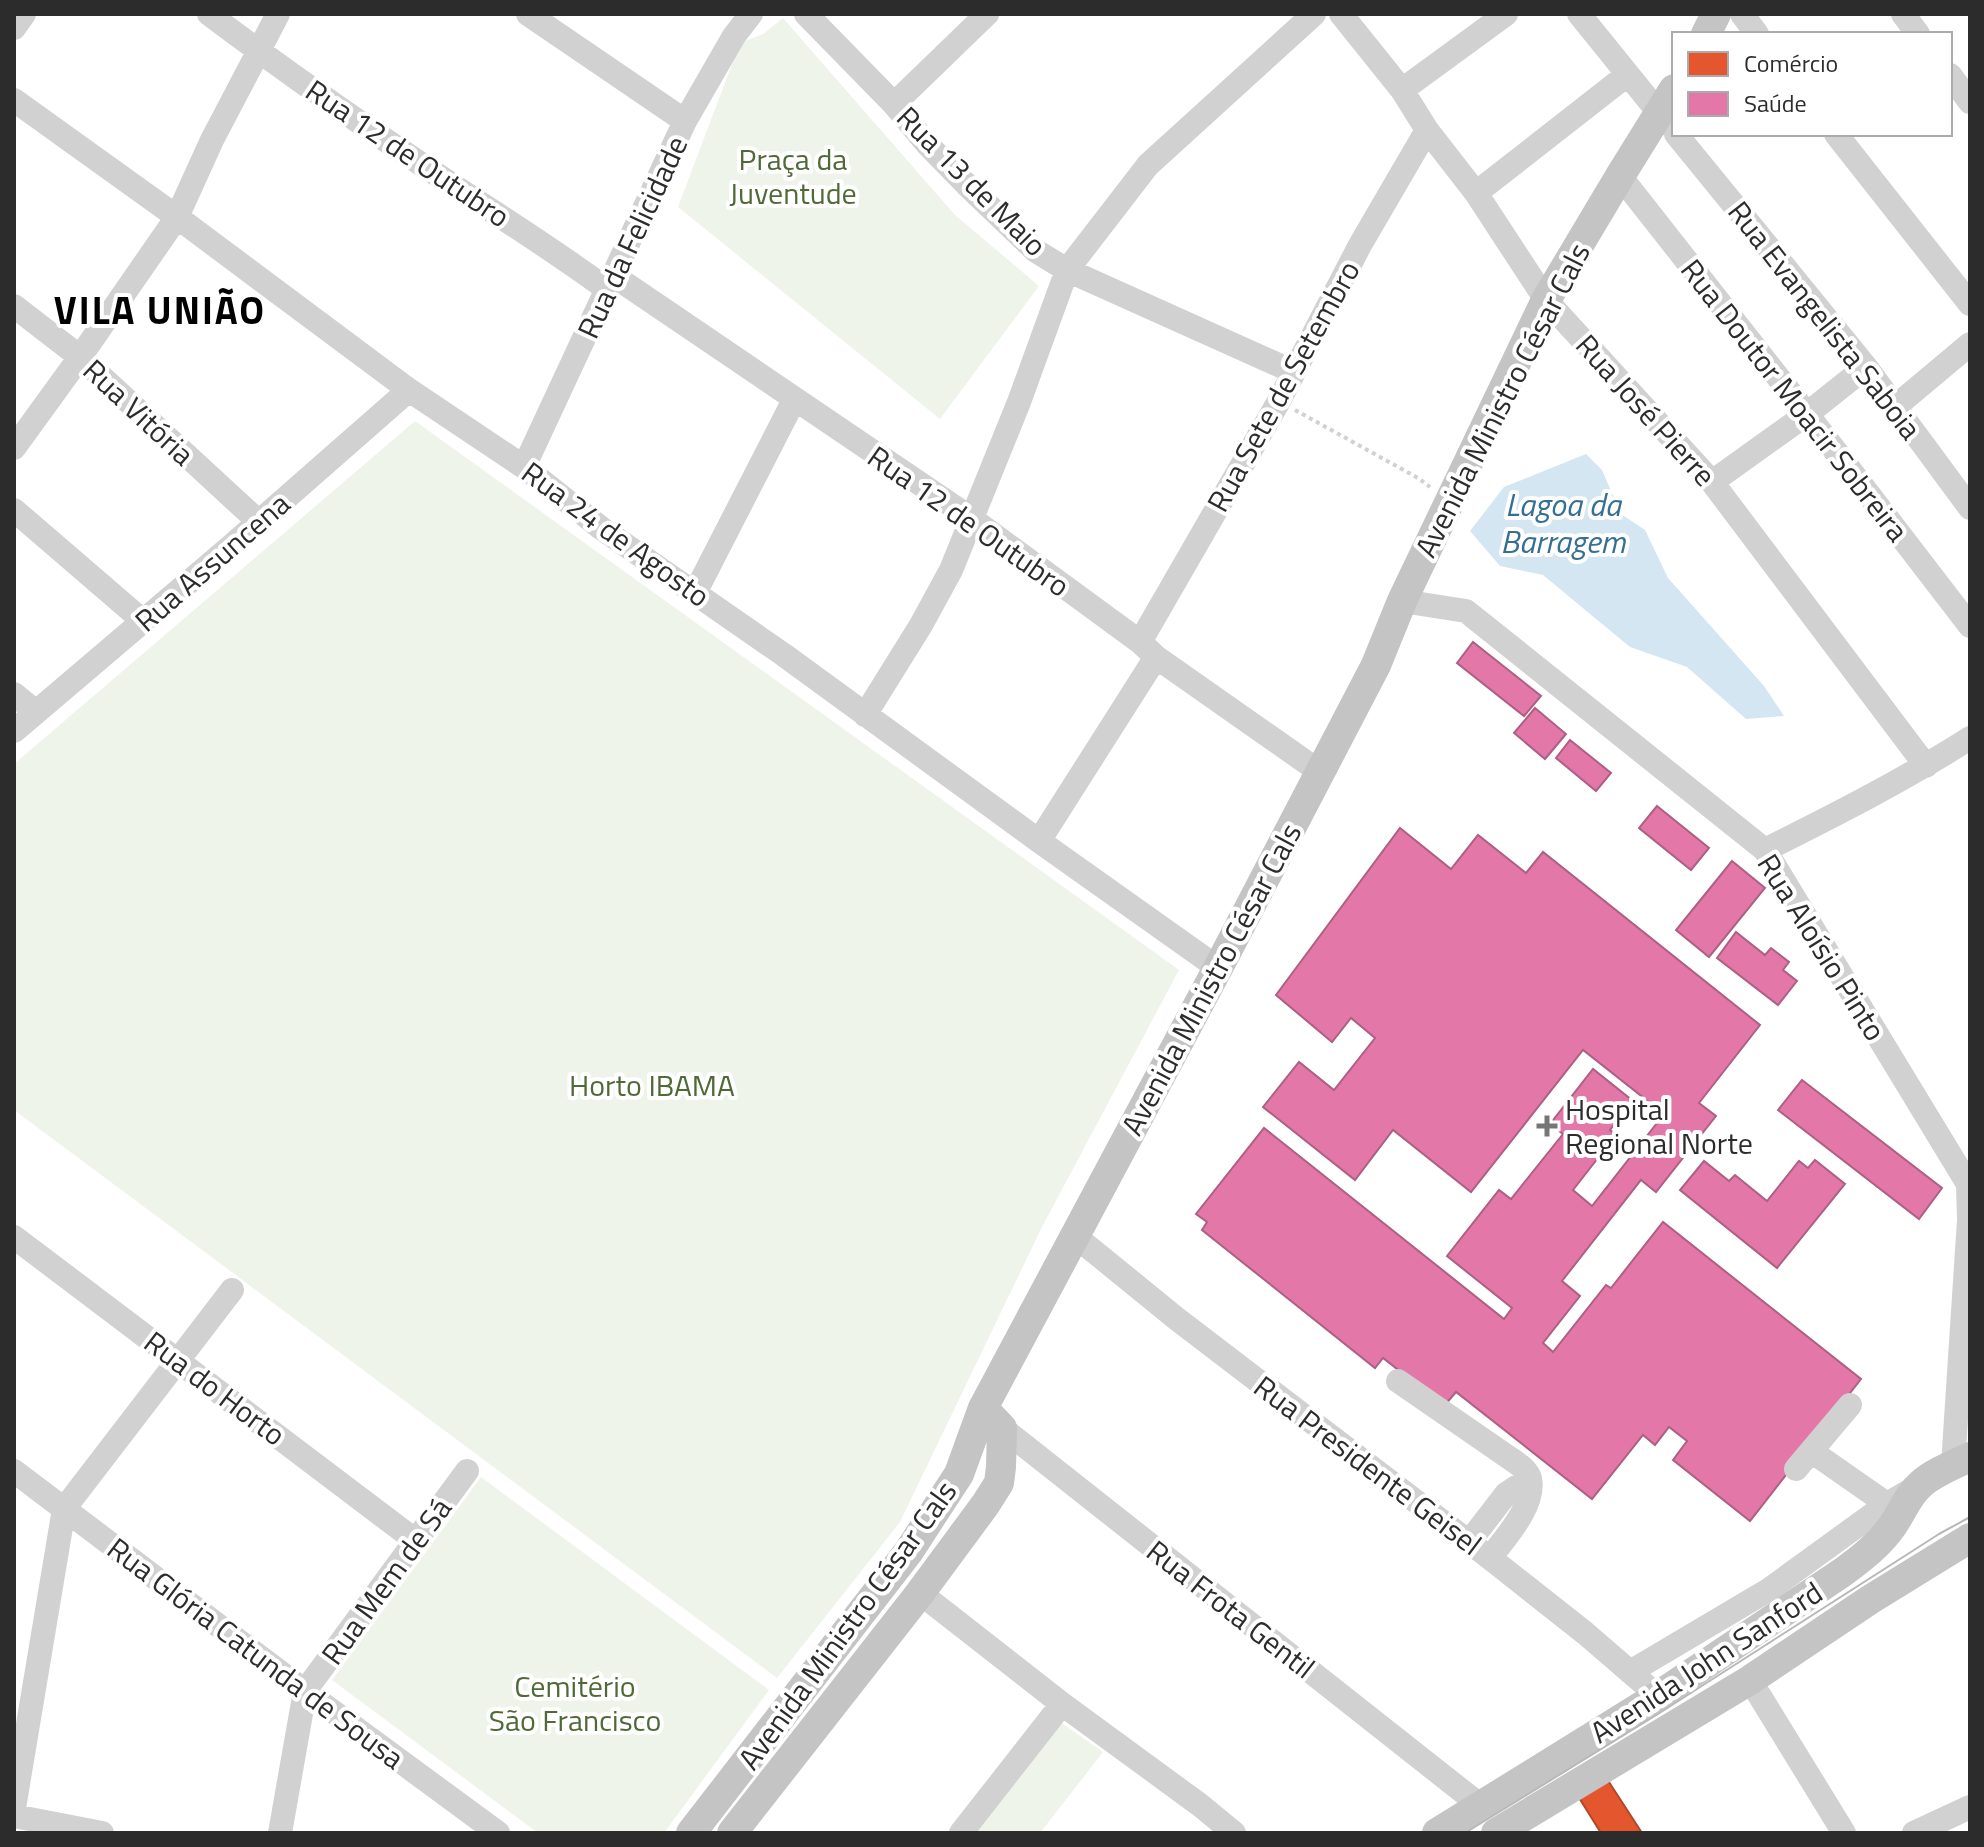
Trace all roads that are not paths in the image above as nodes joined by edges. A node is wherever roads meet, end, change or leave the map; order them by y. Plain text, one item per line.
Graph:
1 (24, 14) edge
2 (209, 14) edge
3 (278, 14) edge
4 (528, 14) edge
5 (751, 14) edge
6 (806, 14) edge
7 (987, 14) edge
8 (1314, 14) edge
9 (1341, 14) edge
10 (1506, 14) edge
11 (1579, 14) edge
12 (1716, 14) edge
13 (1742, 14) edge
14 (1903, 14) edge
15 (733, 25) edge
16 (14, 28) edge
17 (1707, 32) edge
18 (1756, 32) edge
19 (1916, 32) edge
20 (258, 51) junction
21 (1627, 75) junction
22 (1952, 78) edge
23 (1402, 90) junction
24 (14, 100) edge
25 (1970, 102) edge
26 (894, 104) junction
27 (1671, 117) edge
28 (685, 121) junction
29 (1427, 130) junction
30 (1686, 136) edge
31 (1838, 136) edge
32 (1620, 176) junction
33 (1476, 193) junction
34 (177, 217) junction
35 (1067, 270) junction
36 (611, 283) junction
37 (1966, 291) edge
38 (1546, 300) junction
39 (14, 306) edge
40 (1970, 344) edge
41 (80, 357) junction
42 (1866, 367) junction
43 (1294, 372) junction
44 (409, 390) junction
45 (794, 400) junction
46 (1896, 406) junction
47 (1807, 414) junction
48 (14, 448) edge
49 (524, 467) junction
50 (1712, 482) junction
51 (1970, 508) edge
52 (14, 510) edge
53 (972, 519) junction
54 (259, 522) junction
55 (695, 593) junction
56 (1402, 601) junction
57 (143, 621) junction
58 (1970, 626) edge
59 (1148, 650) junction
60 (14, 694) edge
61 (36, 712) junction
62 (865, 715) junction
63 (14, 731) edge
64 (1970, 738) edge
65 (1926, 766) junction
66 (1320, 772) junction
67 (1039, 841) junction
68 (1765, 850) junction
69 (1218, 968) junction
70 (1075, 1236) junction
71 (14, 1237) edge
72 (232, 1290) dead end
73 (178, 1359) junction
74 (1398, 1381) dead end
75 (1850, 1405) dead end
76 (992, 1418) junction
77 (1962, 1461) edge
78 (14, 1471) edge
79 (467, 1471) dead end
80 (1530, 1478) junction
81 (1921, 1483) junction
82 (1887, 1504) junction
83 (64, 1509) junction
84 (1970, 1538) edge
85 (416, 1541) junction
86 (1469, 1542) junction
87 (1490, 1558) junction
88 (920, 1593) junction
89 (1630, 1672) junction
90 (1750, 1680) junction
91 (305, 1691) junction
92 (1658, 1696) junction
93 (1062, 1704) junction
94 (1481, 1806) junction
95 (1970, 1807) edge
96 (14, 1808) edge
97 (14, 1816) edge
98 (1505, 1831) edge
99 (102, 1833) edge
100 (280, 1833) edge
101 (498, 1833) edge
102 (691, 1833) edge
103 (732, 1833) edge
104 (961, 1833) edge
105 (1234, 1833) edge
106 (1437, 1833) edge
107 (1844, 1833) edge
108 (1914, 1833) edge

1 - 16 street
2 - 20 street, Rua 12 de Outubro
3 - 20 street
4 - 28 street
5 - 15 street, Rua da Felicidade
6 - 26 street, Rua 13 de Maio
7 - 26 street
8 - 35 street
9 - 23 street, Rua José Pierre
10 - 23 street
11 - 21 street, Rua Evangelista Saboia
12 - 17 main road
13 - 18 street
14 - 19 street
15 - 28 street, Rua da Felicidade
20 - 34 street
20 - 36 street, Rua 12 de Outubro
21 - 27 street, Rua Evangelista Saboia
21 - 33 street
22 - 25 street
23 - 29 street, Rua José Pierre
24 - 34 street, Rua 24 de Agosto
26 - 35 street, Rua 13 de Maio
27 - 32 main road, Avenida Ministro César Cals
28 - 36 street, Rua da Felicidade
29 - 33 street, Rua José Pierre
29 - 43 street, Rua Sete de Setembro
30 - 42 street, Rua Evangelista Saboia
31 - 37 street
32 - 38 main road, Avenida Ministro César Cals
32 - 47 street, Rua Doutor Moacir Sobreira
33 - 38 street, Rua José Pierre
34 - 41 street
34 - 44 street, Rua 24 de Agosto
35 - 43 street, Rua 13 de Maio
35 - 53 street
36 - 45 street, Rua 12 de Outubro
36 - 49 street, Rua da Felicidade
38 - 50 street, Rua José Pierre
38 - 56 main road, Avenida Ministro César Cals
39 - 41 street, Rua Vitória
40 - 46 street
41 - 48 street
41 - 54 street, Rua Vitória
42 - 46 street, Rua Evangelista Saboia
42 - 47 street
43 - 59 street, Rua Sete de Setembro
44 - 49 street, Rua 24 de Agosto
44 - 54 street, Rua Assuncena
45 - 53 street, Rua 12 de Outubro
45 - 55 street
46 - 51 street, Rua Evangelista Saboia
47 - 50 street
47 - 58 street, Rua Doutor Moacir Sobreira
49 - 55 street, Rua 24 de Agosto
50 - 65 street, Rua José Pierre
52 - 57 street
53 - 59 street, Rua 12 de Outubro
53 - 62 street
54 - 57 street, Rua Assuncena
55 - 62 street, Rua 24 de Agosto
56 - 66 main road, Avenida Ministro César Cals
56 - 68 street, Rua Aloísio Pinto
57 - 61 street, Rua Assuncena
59 - 66 street, Rua 12 de Outubro
59 - 67 street, Rua Sete de Setembro
60 - 61 street
61 - 63 street, Rua Assuncena
62 - 67 street, Rua 24 de Agosto
64 - 65 street
65 - 68 street
66 - 69 main road, Avenida Ministro César Cals
67 - 69 street, Rua 24 de Agosto
68 - 77 street, Rua Aloísio Pinto
69 - 70 main road, Avenida Ministro César Cals
70 - 76 main road, Avenida Ministro César Cals
70 - 86 street, Rua Presidente Geisel
71 - 73 street, Rua do Horto
72 - 73 street
73 - 83 street
73 - 85 street, Rua do Horto
74 - 80 street
75 - 82 street
76 - 88 main road, Avenida Ministro César Cals
76 - 94 street, Rua Frota Gentil
76 - 102 main road, Avenida Ministro César Cals
77 - 81 main road, Avenida John Sanford
78 - 83 street, Rua Glória Catunda de Sousa
79 - 85 street, Rua Mem de Sá
80 - 86 street
80 - 87 street
81 - 82 street
81 - 92 main road, Avenida John Sanford
82 - 89 street
83 - 91 street, Rua Glória Catunda de Sousa
83 - 96 street
84 - 90 main road, Avenida John Sanford
85 - 91 street, Rua Mem de Sá
86 - 87 street, Rua Presidente Geisel
87 - 89 street, Rua Presidente Geisel
88 - 93 street
88 - 103 main road, Avenida Ministro César Cals
89 - 92 street, Rua Presidente Geisel
90 - 98 main road, Avenida John Sanford
90 - 107 street
91 - 100 street, Rua Mem de Sá
91 - 101 street, Rua Glória Catunda de Sousa
92 - 94 main road, Avenida John Sanford
93 - 104 street
93 - 105 street
94 - 106 main road, Avenida John Sanford
95 - 108 street
97 - 99 street

